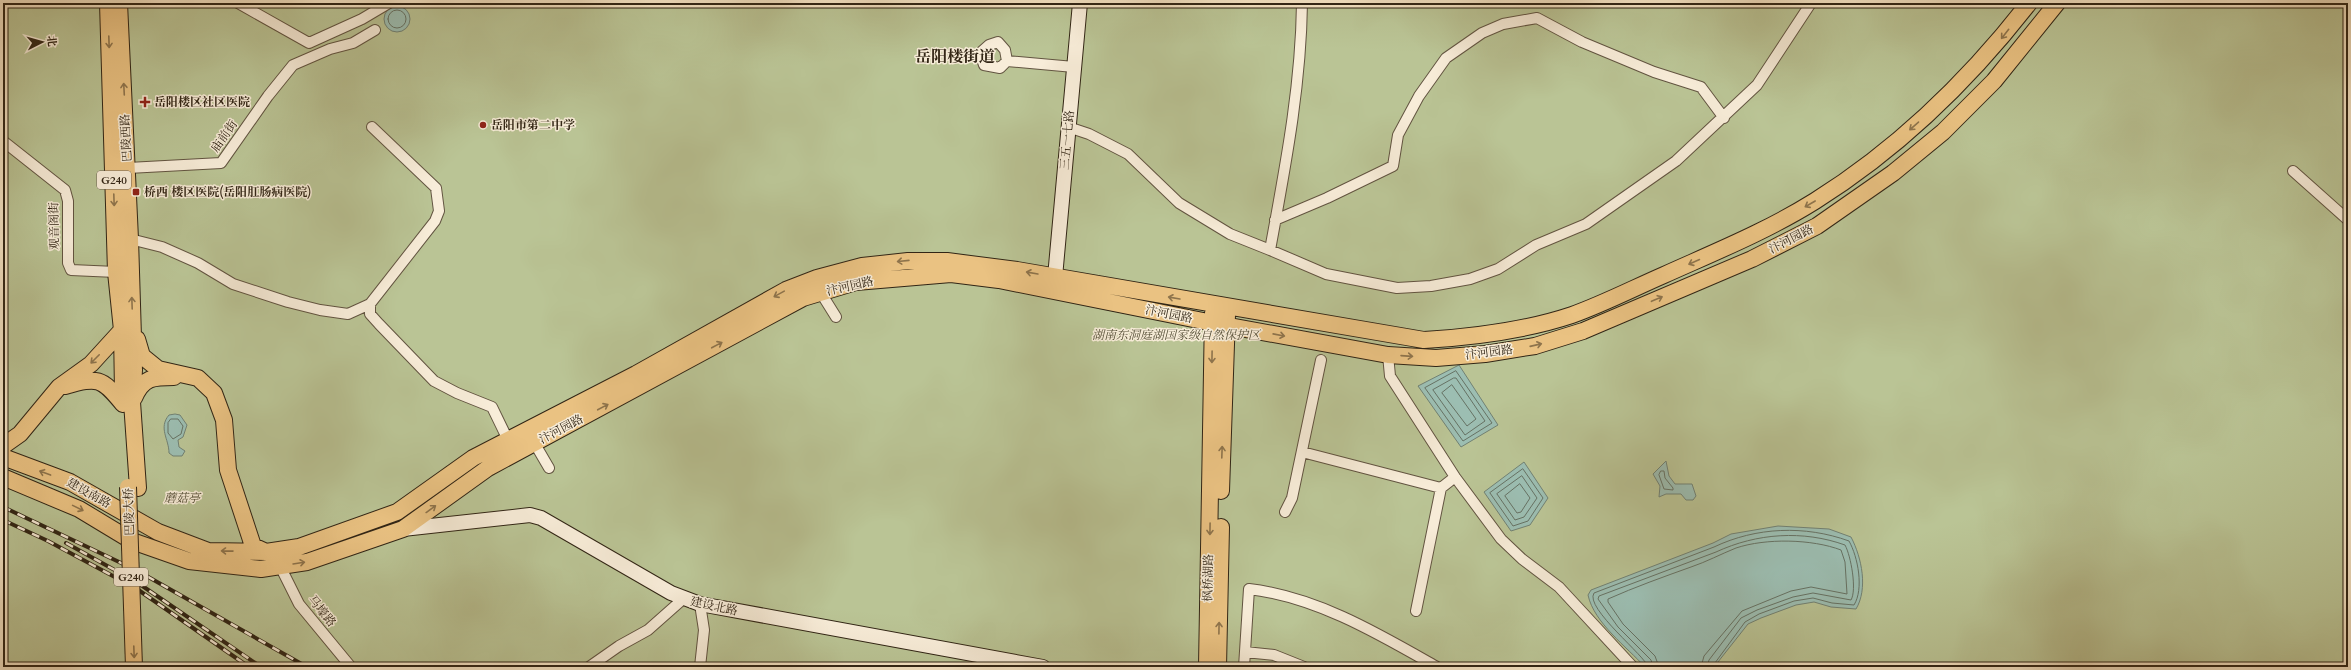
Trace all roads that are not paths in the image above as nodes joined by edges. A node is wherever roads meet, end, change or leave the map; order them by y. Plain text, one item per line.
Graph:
1 (108, 3) edge
2 (119, 3) edge
3 (238, 3) edge
4 (389, 3) edge
5 (1080, 3) edge
6 (1302, 3) edge
7 (1812, 3) edge
8 (2029, 3) edge
9 (2057, 3) edge
10 (375, 30) dead end
11 (1008, 61) dead end
12 (1074, 67) junction
13 (1724, 118) junction
14 (372, 127) dead end
15 (1068, 127) junction
16 (3, 141) edge
17 (128, 168) junction
18 (2293, 172) dead end
19 (1275, 220) junction
20 (2348, 220) edge
21 (130, 239) junction
22 (1270, 250) junction
23 (116, 272) junction
24 (1055, 277) junction
25 (821, 293) junction
26 (1107, 294) junction
27 (370, 304) junction
28 (1220, 306) junction
29 (836, 317) dead end
30 (1220, 324) junction
31 (127, 328) junction
32 (1388, 355) junction
33 (123, 357) joint
34 (1321, 360) dead end
35 (134, 370) joint
36 (198, 378) junction
37 (59, 387) junction
38 (127, 403) junction
39 (508, 440) junction
40 (534, 444) junction
41 (3, 446) edge
42 (1302, 452) junction
43 (3, 457) edge
44 (549, 468) dead end
45 (3, 477) edge
46 (1455, 477) junction
47 (133, 487) junction
48 (1441, 488) junction
49 (1216, 490) junction
50 (1285, 512) dead end
51 (403, 529) junction
52 (266, 552) junction
53 (280, 566) junction
54 (261, 569) joint
55 (683, 599) junction
56 (700, 604) junction
57 (1416, 611) dead end
58 (1245, 652) junction
59 (134, 667) edge
60 (145, 667) edge
61 (351, 667) edge
62 (589, 667) edge
63 (700, 667) edge
64 (1043, 667) edge
65 (1207, 667) edge
66 (1218, 667) edge
67 (1244, 667) edge
68 (1304, 667) edge
69 (1437, 667) edge
70 (1633, 667) edge

1 -> 23 main road, 巴陵西路 / G240
17 -> 2 main road, 巴陵西路 / G240
3 - 4 street
5 - 12 main road, 三五一七路
6 - 19 street
7 - 13 street
8 -> 28 main road, 汴河园路
32 -> 9 main road, 汴河园路
10 - 17 street, 庙前街
11 - 12 street
12 - 15 main road, 三五一七路
13 - 19 street
13 - 22 street
14 - 27 street
15 - 22 street
15 - 24 main road, 三五一七路
16 - 23 street, 观音阁街
17 - 21 main road, 巴陵西路 / G240
18 - 20 street
19 - 22 street
21 - 27 street
31 -> 21 main road, 巴陵西路 / G240
23 - 31 main road, 巴陵西路 / G240
24 - 26 main road, 汴河园路
24 -> 39 main road, 汴河园路
25 - 26 main road, 汴河园路
25 - 29 street
40 -> 25 main road, 汴河园路
28 -> 26 main road, 汴河园路
26 - 30 main road, 汴河园路
27 - 39 street
28 - 30 main road
30 -> 32 main road, 汴河园路
30 - 49 main road
31 - 33 main road, 巴陵西路 / G240
31 - 35 main road, 巴陵西路 / G240
31 - 36 main road
31 -> 37 main road
32 - 46 street
33 - 38 main road, 巴陵大桥 / G240
34 - 42 street
35 - 38 main road, 巴陵大桥 / G240
36 - 38 main road
36 - 52 main road
37 - 38 main road
37 - 41 main road
38 - 47 main road, 巴陵大桥 / G240
39 - 52 main road, 汴河园路
40 - 44 street
51 -> 40 main road, 汴河园路
42 - 48 street
42 - 50 street
52 -> 43 main road, 建设南路
45 -> 54 main road, 建设南路
46 - 48 street
46 - 70 street
47 -> 59 main road, 巴陵大桥 / G240, bridge
47 - 60 main road, 巴陵大桥 / G240
48 - 57 street
49 -> 65 main road, 枫桥湖路
66 -> 49 main road, 枫桥湖路
53 -> 51 main road, 汴河园路
51 - 55 main road, 建设北路
53 - 54 main road, 汴河园路
53 - 61 street, 马壕路
55 - 56 main road, 建设北路
55 - 62 street
56 - 63 street
56 - 64 main road, 建设北路
58 - 67 street
58 - 68 street
58 - 69 street

